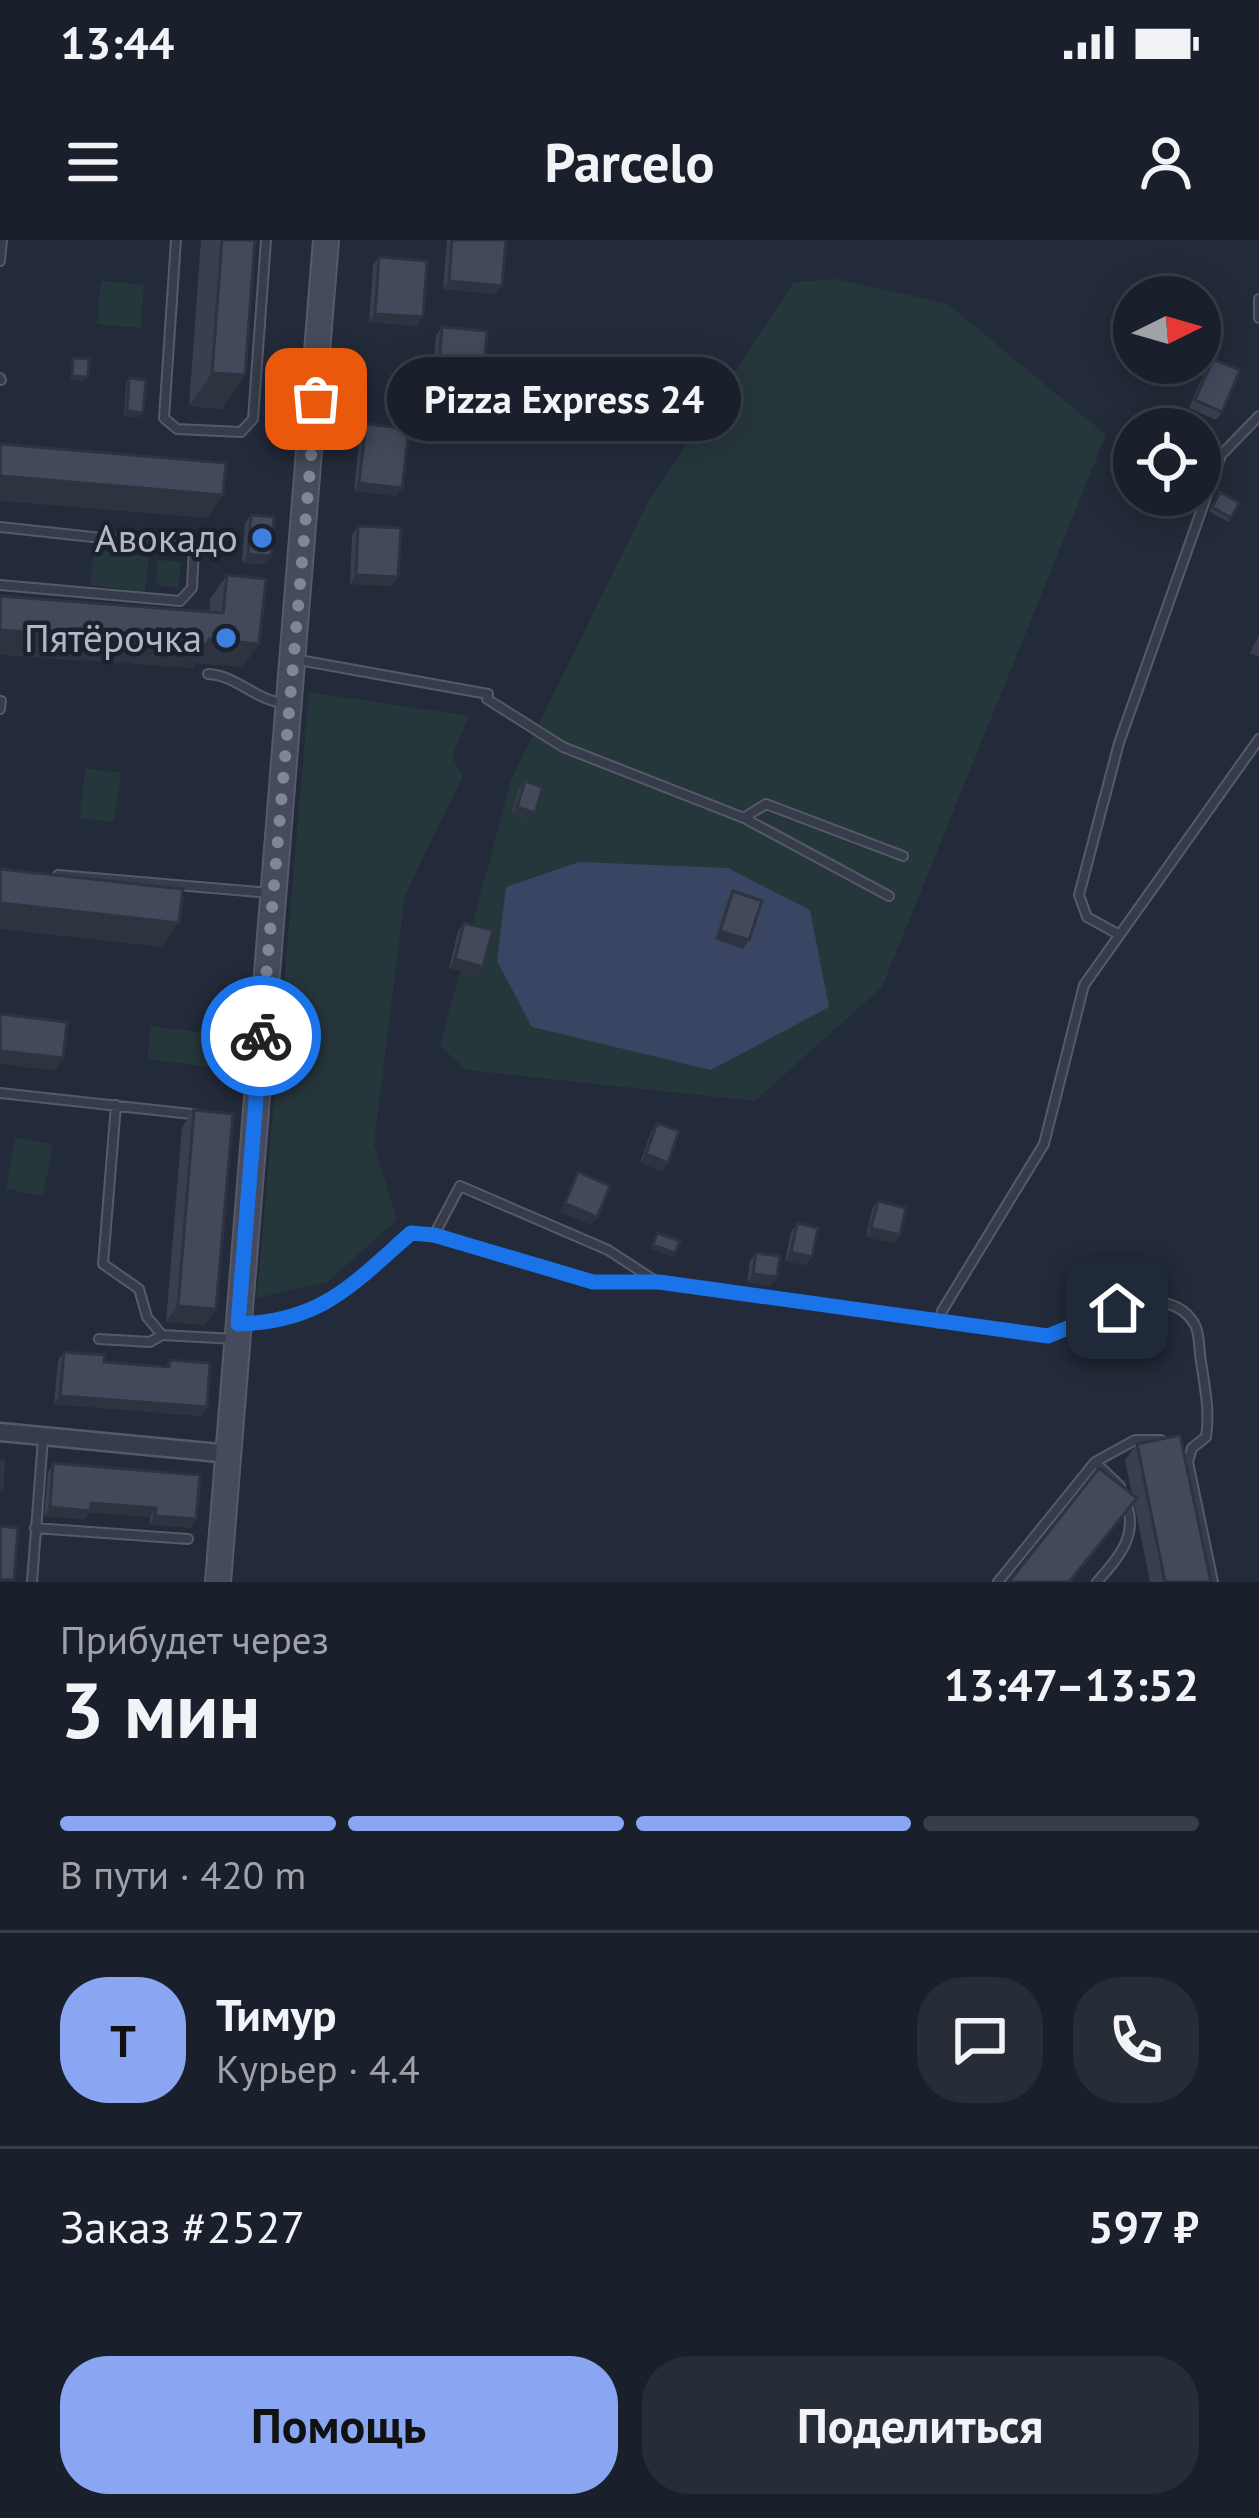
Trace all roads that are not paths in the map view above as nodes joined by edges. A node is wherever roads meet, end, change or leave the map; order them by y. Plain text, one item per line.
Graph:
1 (2, 240) edge
2 (176, 240) edge
3 (266, 240) edge
4 (326, 240) edge
5 (0, 261) edge
6 (1259, 299) edge
7 (1259, 318) edge
8 (1259, 416) edge
9 (0, 526) edge
10 (0, 585) edge
11 (292, 658) junction
12 (208, 674) edge
13 (288, 703) junction
14 (1259, 739) edge
15 (744, 818) junction
16 (903, 856) dead end
17 (44, 874) edge
18 (272, 893) junction
19 (889, 896) dead end
20 (1117, 934) junction
21 (0, 1093) edge
22 (116, 1105) junction
23 (217, 1116) edge
24 (434, 1235) junction
25 (659, 1282) junction
26 (939, 1323) junction
27 (237, 1331) junction
28 (163, 1335) junction
29 (99, 1339) dead end
30 (0, 1432) edge
31 (43, 1436) junction
32 (1170, 1440) edge
33 (230, 1454) junction
34 (1096, 1462) junction
35 (35, 1528) junction
36 (188, 1539) dead end
37 (222, 1576) edge
38 (32, 1582) edge
39 (998, 1582) edge
40 (1097, 1582) edge
41 (1213, 1582) edge

1 - 5 lane
2 - 3 lane
4 - 11 street
6 - 7 lane
8 - 20 lane
9 - 10 lane
11 - 13 street
11 - 15 lane
12 - 13 lane
13 - 18 street
14 - 20 lane
15 - 16 lane
15 - 19 lane
17 - 18 lane
18 - 27 street
20 - 26 lane
21 - 22 lane
22 - 23 lane
22 - 28 lane
24 - 25 lane
24 - 25 lane
24 - 27 lane
25 - 26 lane
26 - 41 lane
27 - 28 lane
27 - 33 street
28 - 29 lane
30 - 31 street
31 - 33 street
31 - 35 lane
32 - 34 lane
33 - 37 street
34 - 39 lane
34 - 40 lane
35 - 36 lane
35 - 38 lane

